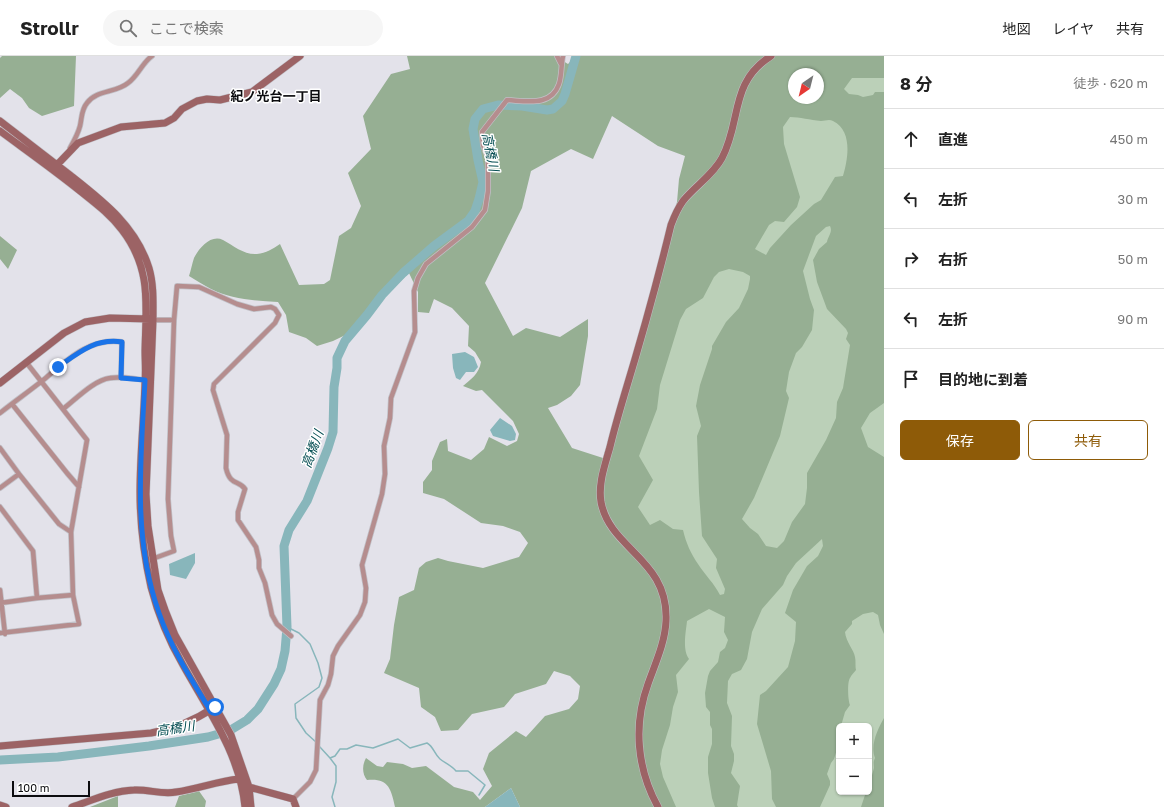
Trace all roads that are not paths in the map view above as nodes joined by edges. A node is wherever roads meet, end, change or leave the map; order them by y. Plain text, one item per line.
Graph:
1 (152, 56) edge
2 (300, 56) edge
3 (557, 56) edge
4 (563, 56) edge
5 (771, 56) edge
6 (561, 64) junction
7 (2, 123) edge
8 (0, 132) edge
9 (68, 152) junction
10 (55, 167) junction
11 (150, 319) junction
12 (174, 320) junction
13 (26, 362) junction
14 (121, 378) junction
15 (145, 380) junction
16 (41, 381) junction
17 (0, 382) edge
18 (12, 404) junction
19 (63, 409) junction
20 (0, 413) edge
21 (0, 448) edge
22 (19, 474) junction
23 (79, 487) junction
24 (0, 488) edge
25 (0, 507) edge
26 (71, 532) junction
27 (152, 559) junction
28 (0, 590) edge
29 (72, 595) junction
30 (37, 598) junction
31 (1, 603) edge
32 (3, 634) edge
33 (290, 636) dead end
34 (212, 709) junction
35 (228, 736) junction
36 (0, 746) edge
37 (239, 779) junction
38 (249, 787) junction
39 (293, 799) junction
40 (0, 805) edge
41 (6, 807) edge
42 (72, 807) edge
43 (245, 807) edge
44 (251, 807) edge
45 (296, 807) edge
46 (658, 807) edge

1 - 9 street
2 - 9 street
3 - 6 street
4 - 6 street
5 - 46 street
6 - 39 street
7 - 10 street
8 - 10 street
9 - 10 street
10 - 11 street
11 - 12 street
11 - 13 street
11 - 15 street
11 - 27 street
12 - 27 street
12 - 33 street
13 - 16 street
13 - 17 street
14 - 15 street
14 - 16 street
14 - 19 street
15 - 34 street
16 - 18 street
16 - 19 street
18 - 20 street
18 - 23 street
19 - 23 street
21 - 22 street
22 - 24 street
22 - 26 street
23 - 26 street
25 - 30 street
26 - 29 street
27 - 34 street
28 - 31 street
29 - 30 street
29 - 32 street
30 - 31 street
31 - 32 street
34 - 35 street
34 - 36 street
35 - 37 street
35 - 38 street
37 - 38 street
37 - 42 street
37 - 43 street
38 - 39 street
38 - 44 street
39 - 45 street
40 - 41 street

